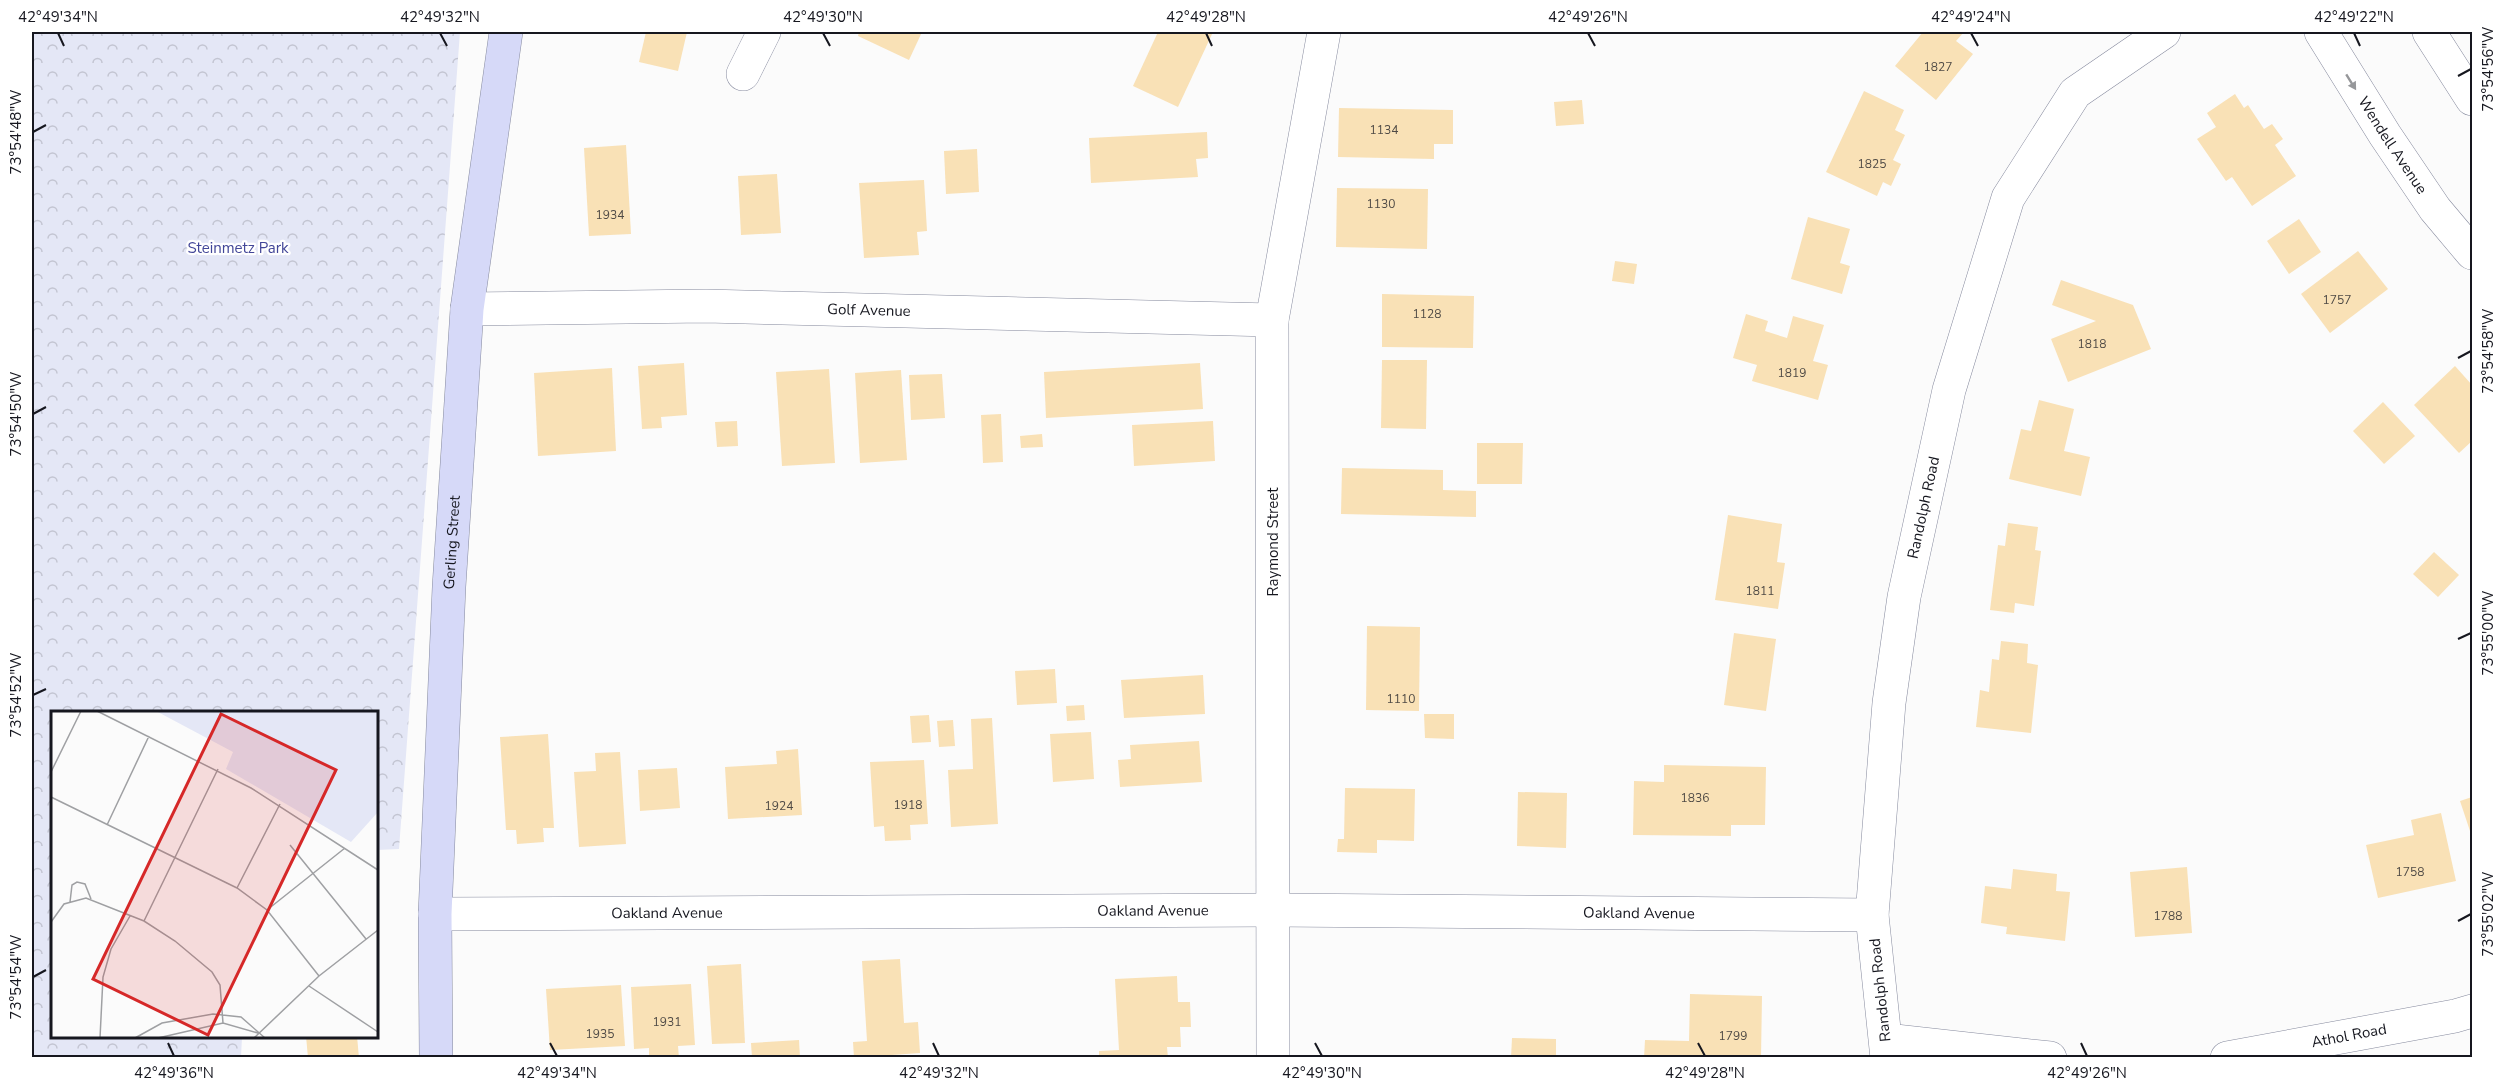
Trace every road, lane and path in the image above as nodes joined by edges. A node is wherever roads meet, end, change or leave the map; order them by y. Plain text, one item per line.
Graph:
1 (506, 32) edge
2 (764, 32) edge
3 (1324, 32) edge
4 (2164, 32) edge
5 (2321, 32) edge
6 (2429, 32) edge
7 (743, 74) dead end
8 (2472, 99) edge
9 (2472, 253) edge
10 (467, 309) junction
11 (1272, 320) junction
12 (1274, 910) junction
13 (435, 914) junction
14 (1872, 915) junction
15 (2472, 1011) edge
16 (1886, 1049) edge
17 (436, 1058) edge
18 (1273, 1058) edge
19 (2050, 1058) edge
20 (2227, 1058) edge

1 - 10 street, Gerling Street
2 - 7 street
3 - 11 street, Raymond Street
4 - 14 street, Randolph Road
5 -> 9 street, Wendell Avenue
6 - 8 street
10 - 11 street, Golf Avenue
10 - 13 street, Gerling Street
11 - 12 street, Raymond Street
12 - 13 street, Oakland Avenue
12 - 14 street, Oakland Avenue
12 - 18 street, Raymond Street
13 - 17 street, Gerling Street
14 - 16 street, Randolph Road
15 - 20 street, Athol Road
16 - 19 street

